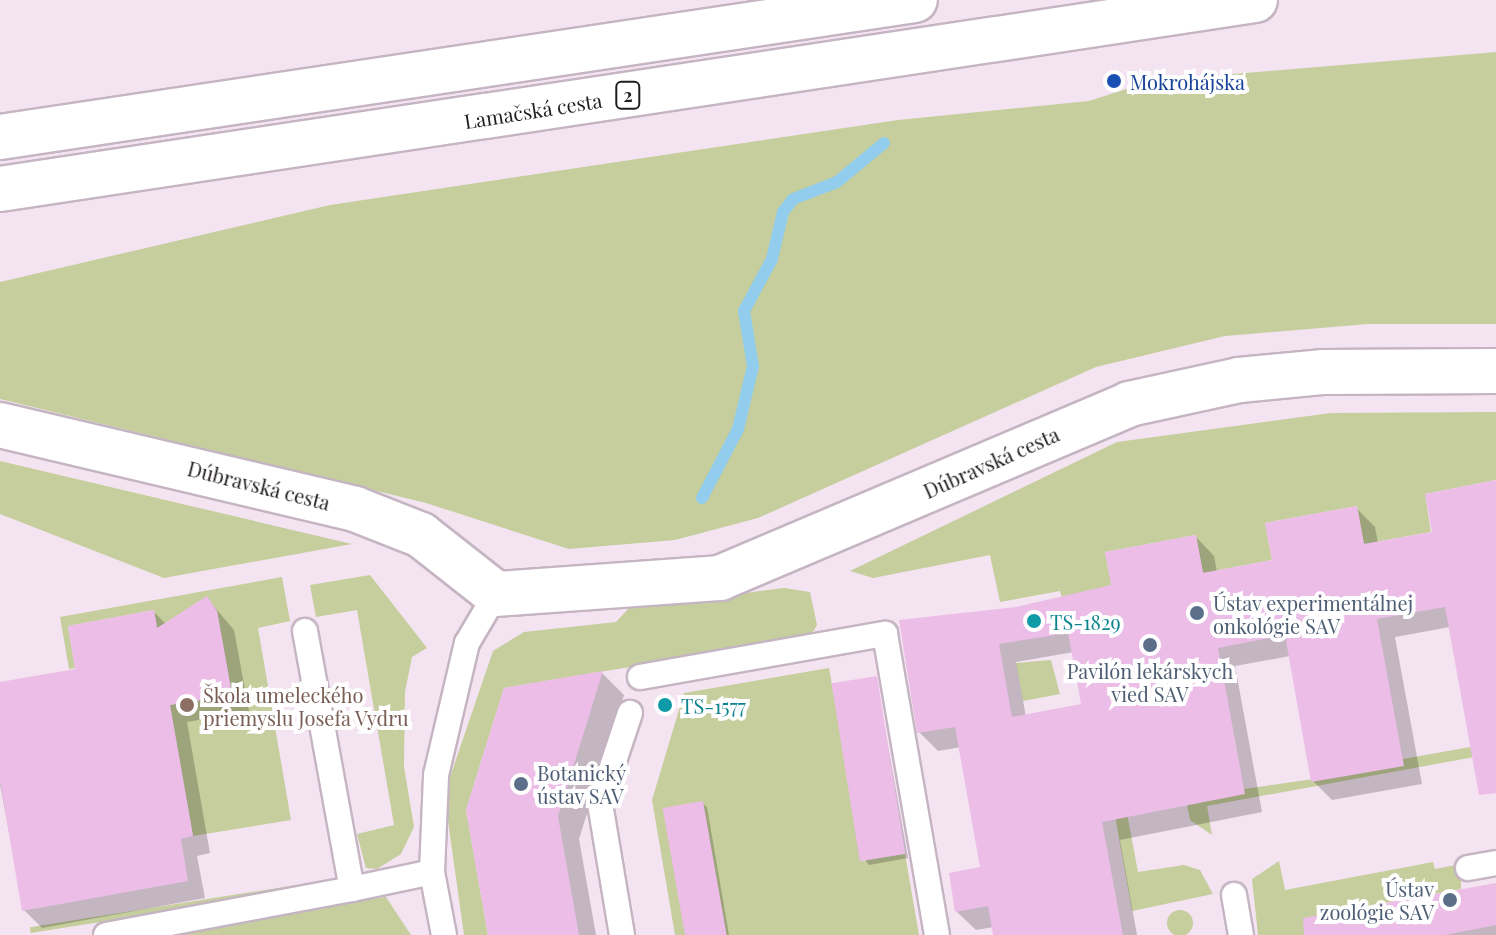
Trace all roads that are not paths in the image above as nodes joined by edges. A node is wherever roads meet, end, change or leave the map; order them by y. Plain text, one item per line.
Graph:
1 (915, 0) edge
2 (1255, 0) edge
3 (866, 4) edge
4 (903, 55) junction
5 (0, 137) edge
6 (0, 189) edge
7 (1496, 371) edge
8 (0, 425) edge
9 (496, 594) junction
10 (305, 631) dead end
11 (640, 677) dead end
12 (630, 713) dead end
13 (1496, 863) edge
14 (1468, 868) dead end
15 (432, 872) junction
16 (352, 889) junction
17 (1234, 895) dead end
18 (106, 935) edge
19 (444, 935) edge
20 (622, 935) edge
21 (937, 935) edge
22 (1241, 935) edge

1 - 3 main road
2 - 4 main road, Lamačská cesta / 2
3 - 4 main road
3 - 5 main road
4 - 6 main road, Lamačská cesta / 2
7 - 9 main road, Dúbravská cesta
8 - 9 main road, Dúbravská cesta
9 - 15 lane
10 - 16 lane
11 - 21 lane
12 - 20 lane
13 - 14 lane
15 - 16 lane
15 - 19 lane
16 - 18 lane
17 - 22 lane

